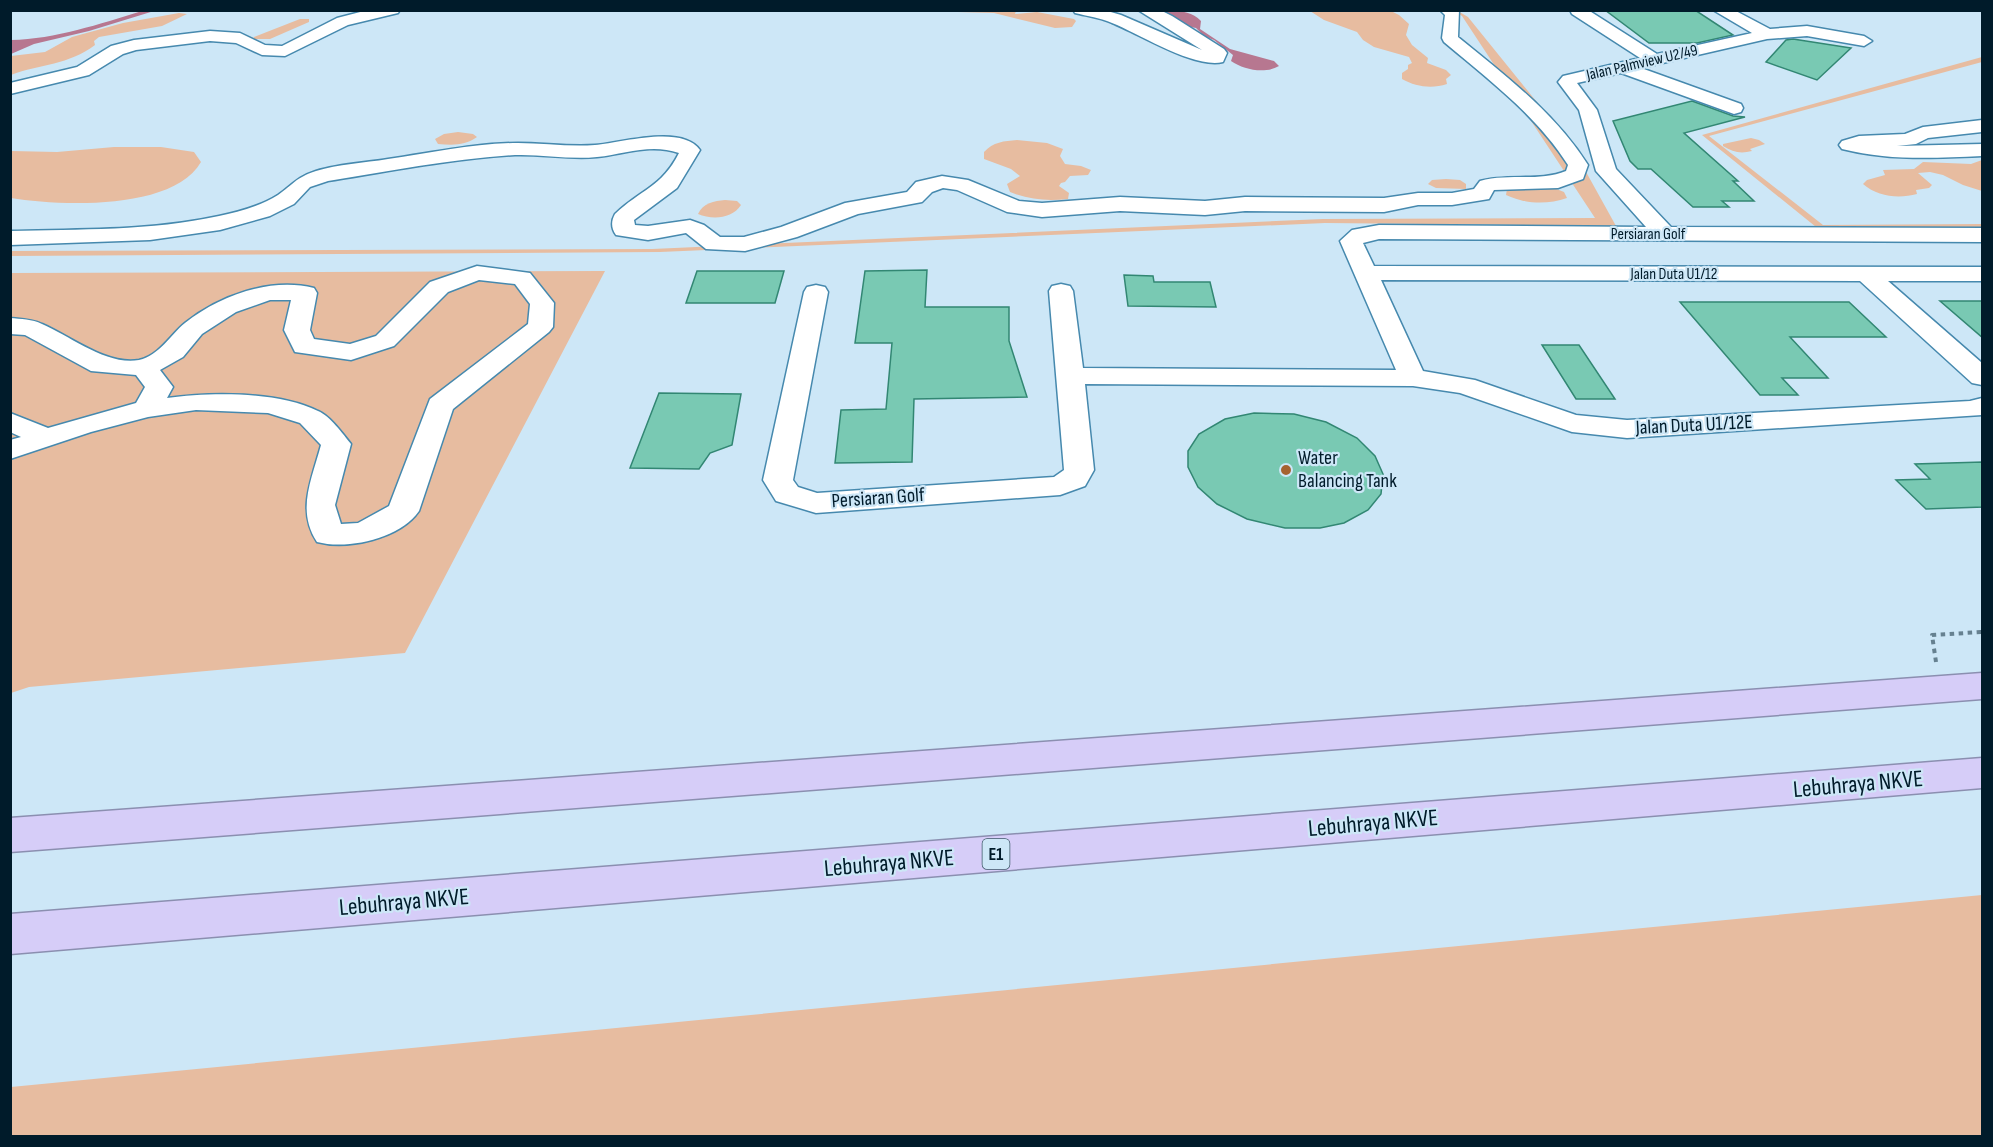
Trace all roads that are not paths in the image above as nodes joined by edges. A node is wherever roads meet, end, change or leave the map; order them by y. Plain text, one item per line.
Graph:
1 (392, 10) edge
2 (1081, 10) edge
3 (1146, 10) edge
4 (1448, 10) edge
5 (1721, 10) edge
6 (1578, 11) edge
7 (1767, 34) junction
8 (1864, 41) dead end
9 (1654, 60) junction
10 (1623, 68) junction
11 (10, 89) edge
12 (1734, 108) dead end
13 (1983, 126) edge
14 (1983, 150) edge
15 (1665, 234) junction
16 (1983, 235) edge
17 (10, 238) edge
18 (1366, 273) junction
19 (1866, 274) junction
20 (1983, 274) edge
21 (1061, 291) dead end
22 (816, 292) dead end
23 (10, 326) edge
24 (144, 368) junction
25 (1071, 376) junction
26 (1983, 377) edge
27 (1413, 378) junction
28 (1983, 406) edge
29 (147, 408) junction
30 (10, 421) edge
31 (47, 438) junction
32 (10, 450) edge
33 (1983, 687) edge
34 (1983, 773) edge
35 (10, 835) edge
36 (10, 934) edge

1 - 11 street
2 - 3 street
4 - 17 street
5 - 7 street
6 - 9 street
7 - 8 street, Jalan Palmview U2/49
7 - 9 street, Jalan Palmview U2/49
9 - 10 street, Jalan Palmview U2/49
10 - 12 street
10 - 15 street, Jalan Palmview U2/49
13 - 14 street
15 - 16 street, Persiaran Golf
15 - 18 street, Persiaran Golf
18 - 19 street, Jalan Duta U1/12
18 - 27 street
19 - 20 street, Jalan Duta U1/12
19 - 26 street
21 - 25 street, Persiaran Golf
22 - 25 street, Persiaran Golf
23 - 24 street
24 - 29 street
24 - 29 street
25 - 27 street
27 - 28 street, Jalan Duta U1/12E
29 - 31 street
30 - 31 street
31 - 32 street
33 - 35 highway
34 - 36 highway, Lebuhraya NKVE / E1

